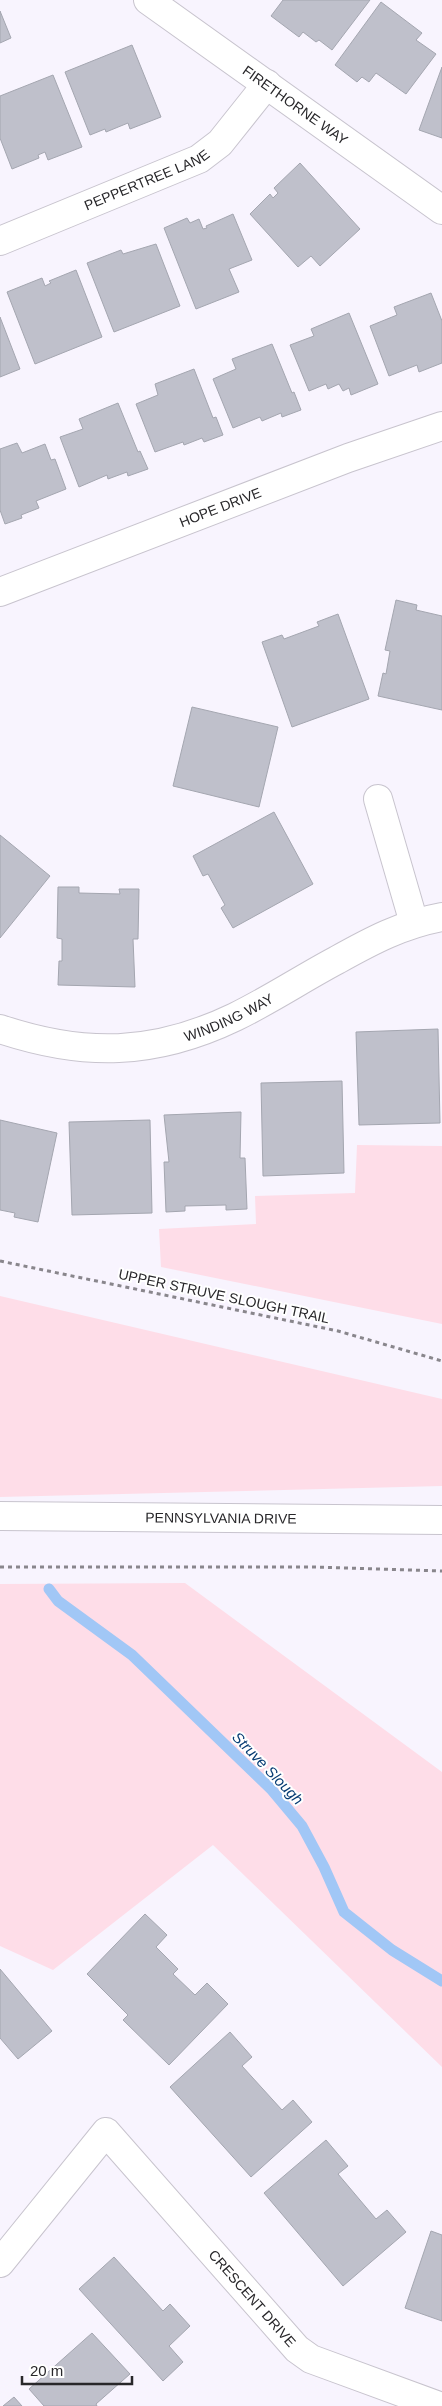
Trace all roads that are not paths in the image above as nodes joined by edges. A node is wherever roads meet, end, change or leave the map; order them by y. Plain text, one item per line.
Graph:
1 (148, 0) edge
2 (267, 84) junction
3 (442, 210) edge
4 (0, 241) edge
5 (442, 426) edge
6 (0, 592) edge
7 (378, 799) dead end
8 (442, 917) edge
9 (414, 923) junction
10 (0, 1029) edge
11 (0, 1516) edge
12 (442, 1520) edge
13 (0, 2263) edge
14 (439, 2406) edge

1 - 2 street, FIRETHORNE WAY
2 - 3 street, FIRETHORNE WAY
2 - 4 street, PEPPERTREE LANE
5 - 6 street, HOPE DRIVE
7 - 9 street
8 - 9 street, WINDING WAY
9 - 10 street, WINDING WAY
11 - 12 street, PENNSYLVANIA DRIVE
13 - 14 street, CRESCENT DRIVE

